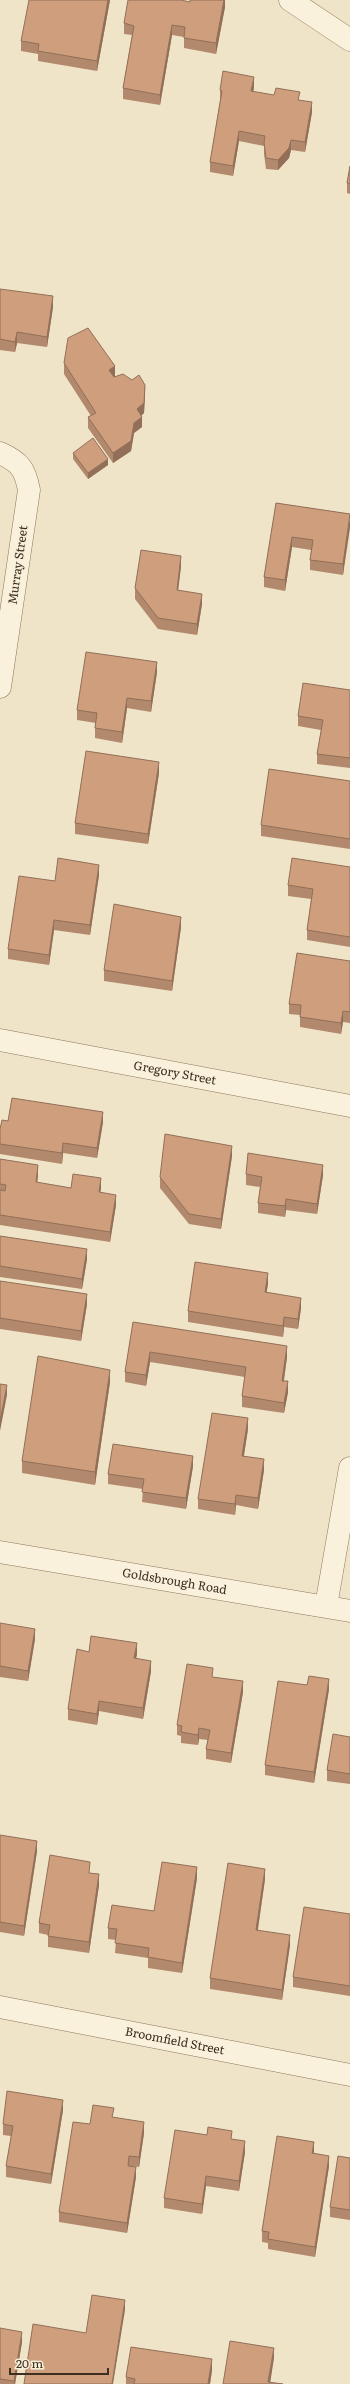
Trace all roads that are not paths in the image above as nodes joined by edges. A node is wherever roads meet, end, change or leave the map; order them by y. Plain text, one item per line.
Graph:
1 (290, 0) edge
2 (350, 40) edge
3 (0, 453) edge
4 (0, 687) edge
5 (0, 1040) edge
6 (350, 1106) edge
7 (350, 1468) edge
8 (0, 1552) edge
9 (326, 1606) junction
10 (350, 1610) edge
11 (0, 2007) edge
12 (350, 2075) edge

1 - 2 street
3 - 4 street, Murray Street
5 - 6 street, Gregory Street
7 - 9 street
8 - 9 street, Goldsbrough Road
9 - 10 street, Goldsbrough Road
11 - 12 street, Broomfield Street

